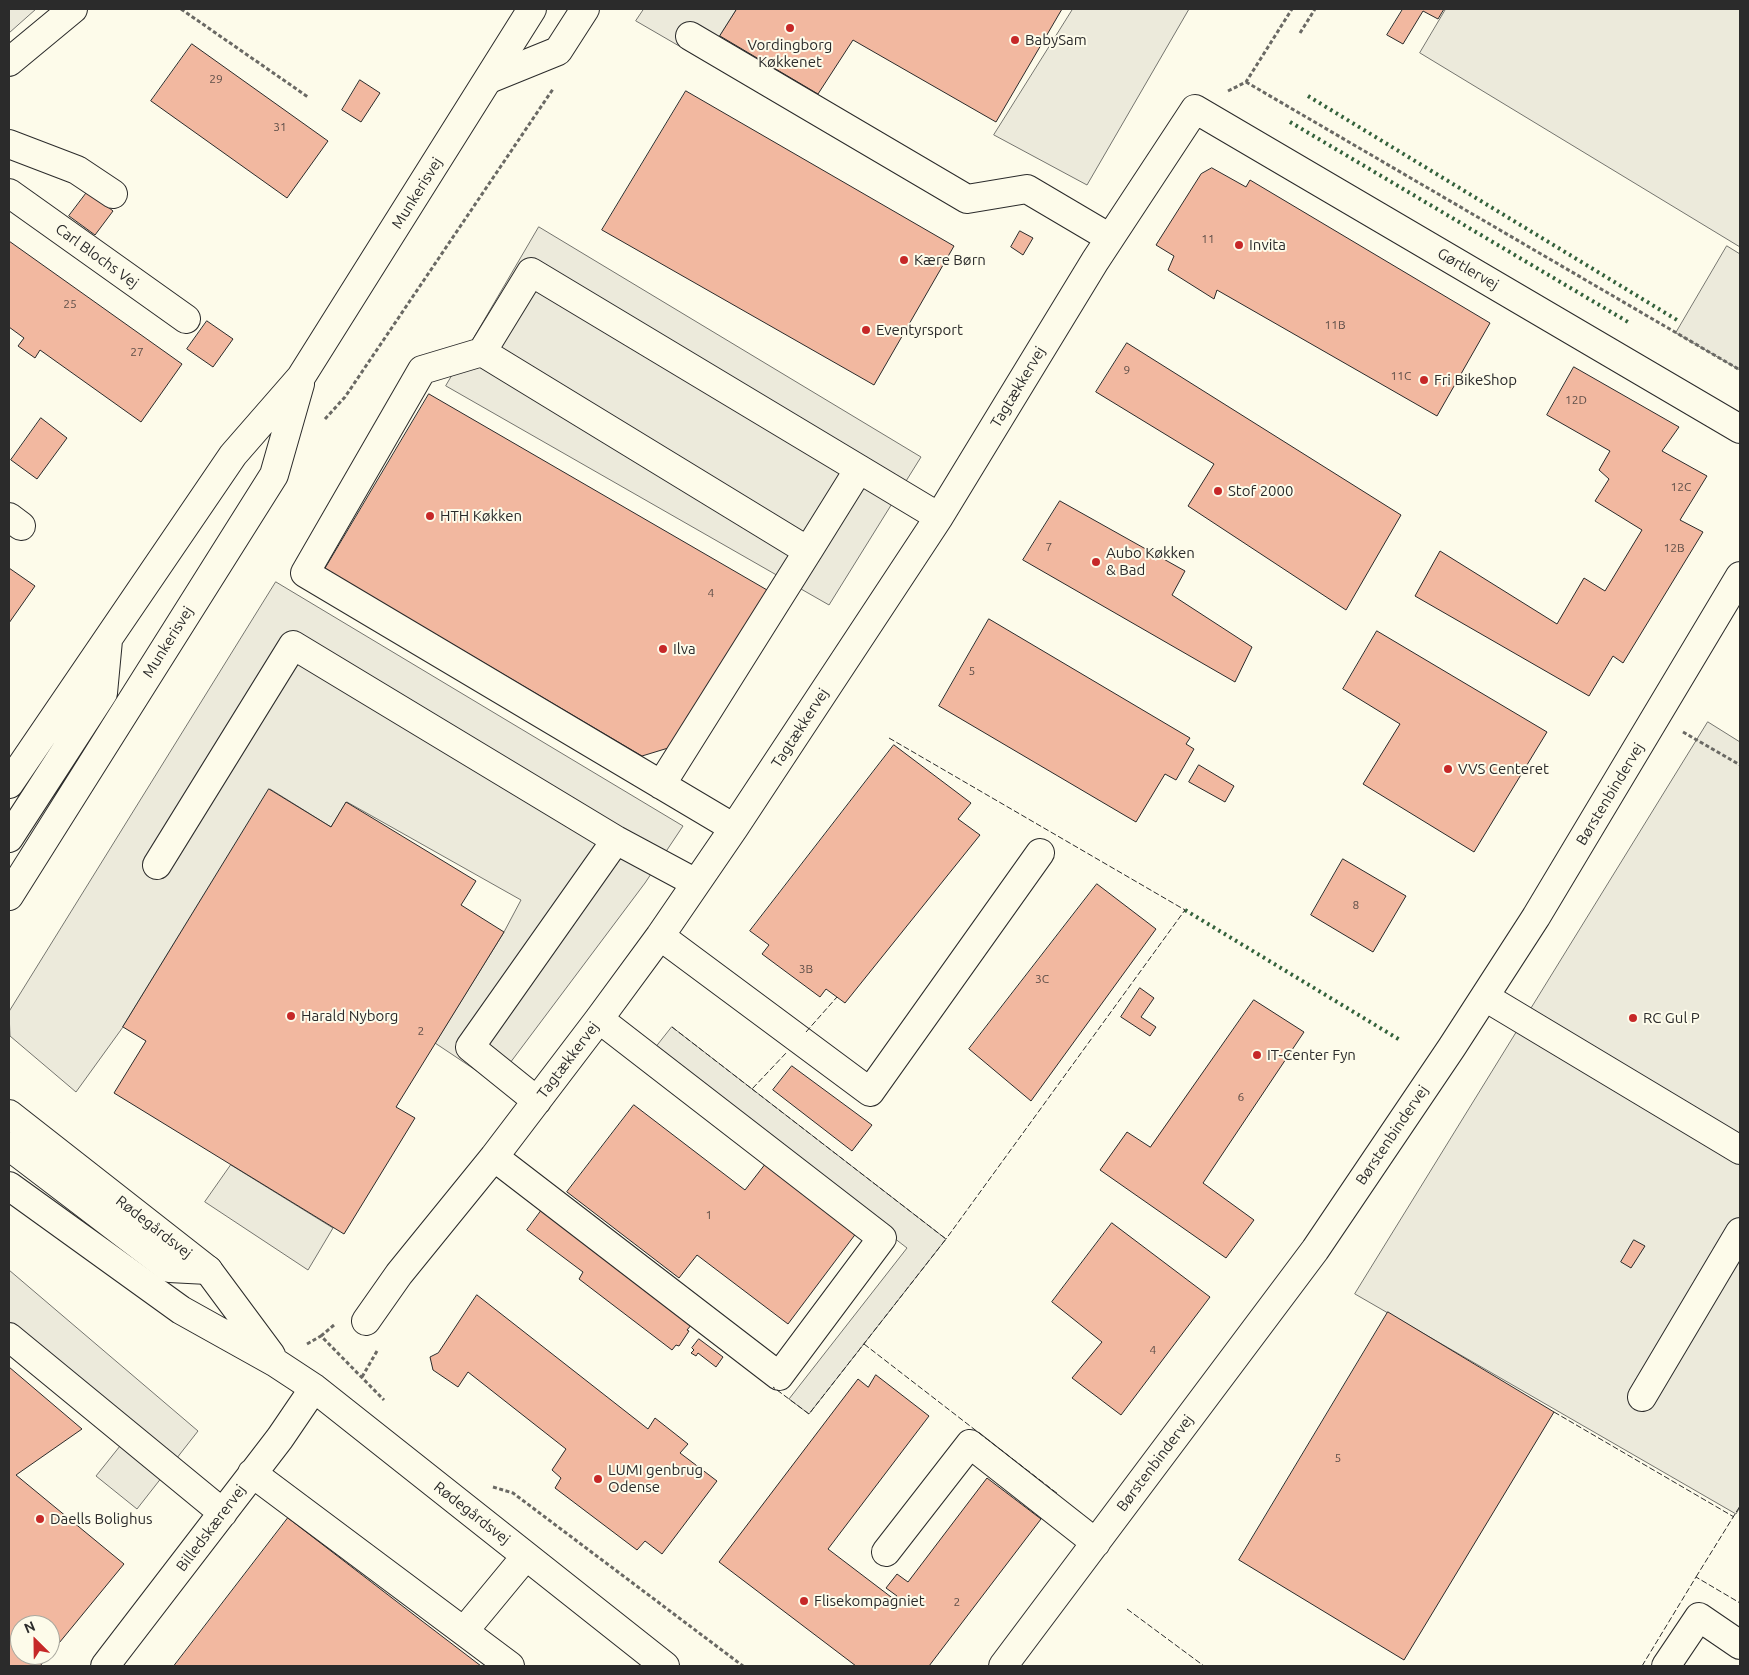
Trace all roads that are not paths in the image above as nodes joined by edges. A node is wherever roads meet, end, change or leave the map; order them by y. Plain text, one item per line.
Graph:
1 (73, 9) edge
2 (532, 9) edge
3 (585, 9) edge
4 (690, 36) dead end
5 (13, 50) edge
6 (489, 79) junction
7 (1195, 109) joint
8 (9, 144) edge
9 (9, 193) edge
10 (113, 194) dead end
11 (1110, 238) junction
12 (186, 319) dead end
13 (482, 352) junction
14 (301, 377) junction
15 (1740, 429) edge
16 (859, 469) junction
17 (939, 517) junction
18 (808, 551) junction
19 (1740, 576) edge
20 (108, 638) junction
21 (9, 784) edge
22 (661, 784) junction
23 (734, 828) junction
24 (9, 838) edge
25 (616, 840) junction
26 (1040, 853) dead end
27 (157, 865) dead end
28 (696, 883) junction
29 (9, 896) edge
30 (660, 936) junction
31 (1485, 997) junction
32 (599, 1019) junction
33 (537, 1101) junction
34 (9, 1114) edge
35 (9, 1146) edge
36 (1740, 1150) edge
37 (494, 1158) junction
38 (9, 1186) edge
39 (1740, 1232) edge
40 (208, 1270) junction
41 (366, 1321) dead end
42 (9, 1337) edge
43 (276, 1363) junction
44 (314, 1388) junction
45 (1642, 1397) dead end
46 (252, 1473) junction
47 (223, 1513) junction
48 (1096, 1543) junction
49 (886, 1552) dead end
50 (526, 1556) junction
51 (464, 1631) junction
52 (1740, 1645) edge
53 (105, 1666) edge
54 (510, 1666) edge
55 (665, 1666) edge
56 (1003, 1666) edge
57 (1666, 1666) edge

1 - 5 street
2 - 6 street, Munkerisvej
3 - 6 street
4 - 11 street
6 - 14 street, Munkerisvej
7 - 11 street, Tagtækkervej
7 - 15 street, Gørtlervej
8 - 10 street
9 - 12 street, Carl Blochs Vej
11 - 17 street, Tagtækkervej
13 - 16 street
13 - 18 street
13 - 22 street
14 - 20 street, Munkerisvej
14 - 29 street, Munkerisvej
16 - 17 street
16 - 18 street
17 - 23 street, Tagtækkervej
18 - 22 street
19 - 31 street, Børstenbindervej
20 - 21 street, Munkerisvej
20 - 24 street
22 - 23 street
23 - 28 street, Tagtækkervej
25 - 27 street
25 - 28 street
25 - 33 street
26 - 30 street
28 - 30 street, Tagtækkervej
30 - 32 street, Tagtækkervej
31 - 36 street
31 - 48 street, Børstenbindervej
32 - 33 street, Tagtækkervej
32 - 37 street
33 - 37 street, Tagtækkervej
34 - 40 street, Rødegårdsvej
35 - 40 street
37 - 41 street, Tagtækkervej
38 - 43 street, Rødegårdsvej
39 - 45 street
40 - 43 street, Rødegårdsvej
42 - 47 street
43 - 44 street, Rødegårdsvej
44 - 46 street, Billedskærervej
44 - 50 street, Rødegårdsvej
46 - 47 street, Billedskærervej
46 - 51 street
47 - 53 street, Billedskærervej
48 - 49 street
48 - 56 street, Børstenbindervej
50 - 51 street
50 - 55 street, Rødegårdsvej
51 - 54 street
52 - 57 street

